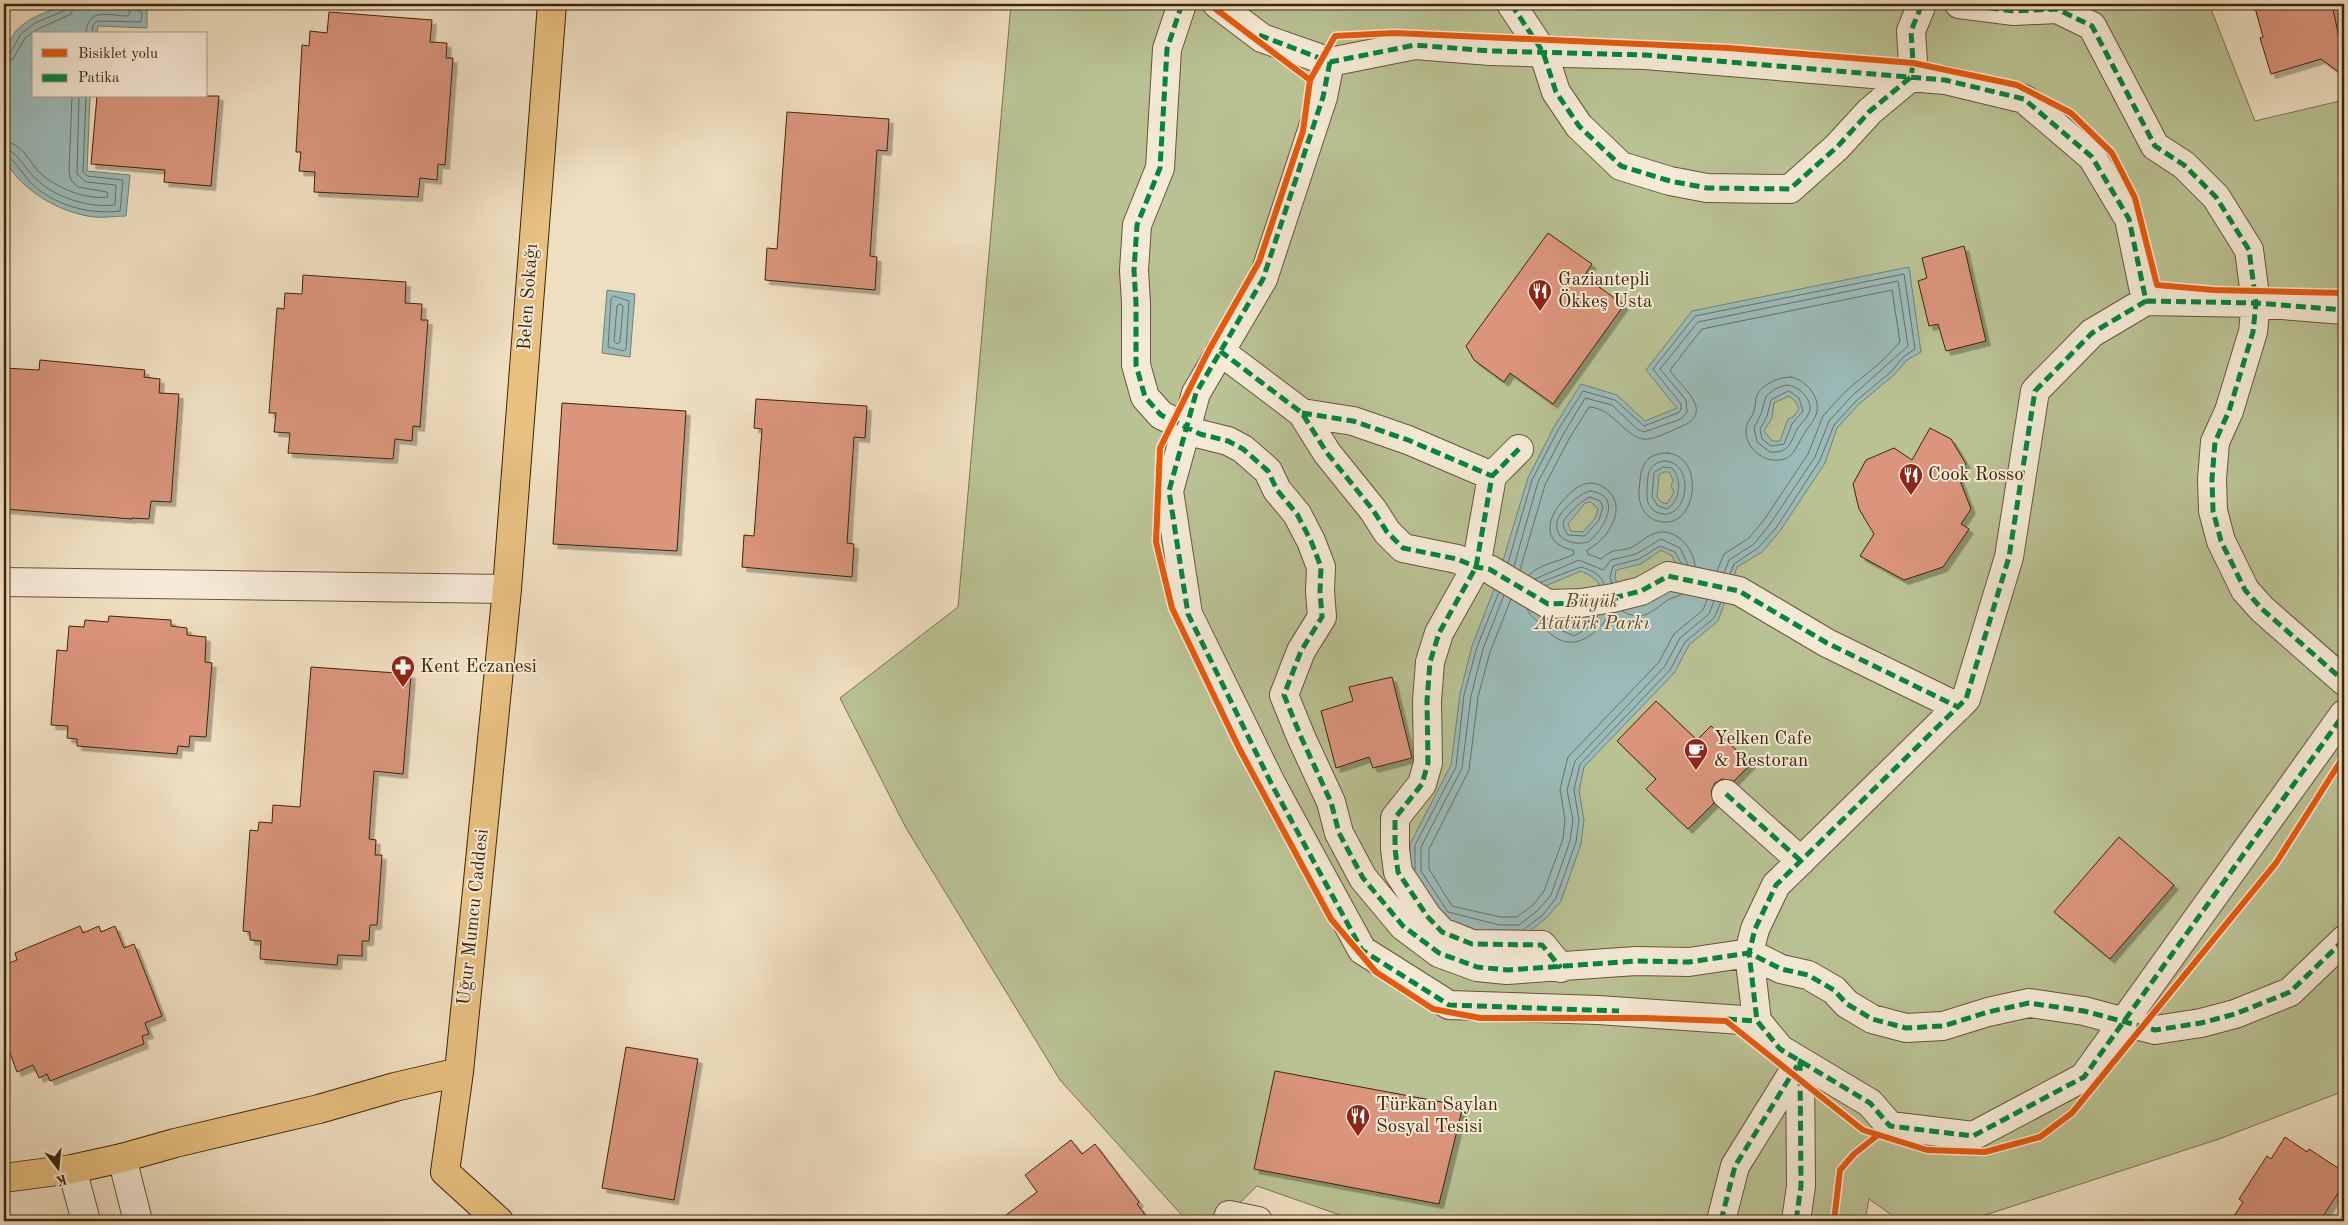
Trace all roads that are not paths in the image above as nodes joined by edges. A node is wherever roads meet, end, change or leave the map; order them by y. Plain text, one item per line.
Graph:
1 (552, 4) edge
2 (1182, 4) edge
3 (1217, 4) edge
4 (1511, 4) edge
5 (1922, 4) edge
6 (1959, 4) edge
7 (1543, 52) junction
8 (1330, 62) junction
9 (1911, 77) junction
10 (2146, 301) junction
11 (2256, 303) junction
12 (2344, 310) edge
13 (1220, 351) junction
14 (1302, 413) junction
15 (1187, 426) junction
16 (1519, 449) dead end
17 (1492, 476) junction
18 (1476, 567) junction
19 (4, 582) edge
20 (507, 589) junction
21 (2344, 681) edge
22 (1958, 707) junction
23 (2344, 714) edge
24 (1726, 794) dead end
25 (1801, 861) junction
26 (2344, 940) edge
27 (1749, 953) junction
28 (1561, 968) junction
29 (1757, 1021) junction
30 (2123, 1022) junction
31 (1800, 1061) junction
32 (459, 1072) junction
33 (122, 1158) junction
34 (72, 1169) junction
35 (4, 1178) edge
36 (86, 1221) edge
37 (138, 1221) edge
38 (499, 1221) edge
39 (1227, 1221) edge
40 (1258, 1221) edge
41 (1720, 1221) edge
42 (1796, 1221) edge

1 - 20 main road, Belen Sokağı
2 - 15 street
3 - 8 street
4 - 7 street
5 - 9 street
6 - 11 street
7 - 8 street
7 - 9 street
7 - 9 street
8 - 13 street
9 - 10 street
10 - 11 street
10 - 22 street
11 - 12 street
11 - 21 street
13 - 14 street
13 - 15 street
14 - 17 street
14 - 18 street
15 - 28 street
15 - 29 street
16 - 17 street
17 - 18 street
18 - 22 street
18 - 28 street
19 - 20 street
20 - 32 main road, Uğur Mumcu Caddesi
22 - 25 street
23 - 30 street
24 - 25 street
25 - 27 street
26 - 30 street
27 - 28 street
27 - 29 street
27 - 30 street
29 - 31 street
30 - 31 street
31 - 41 street
31 - 42 street
32 - 33 main road
32 - 38 main road, Uğur Mumcu Caddesi
33 - 34 main road
33 - 37 street
34 - 35 main road
34 - 36 street
39 - 40 street

